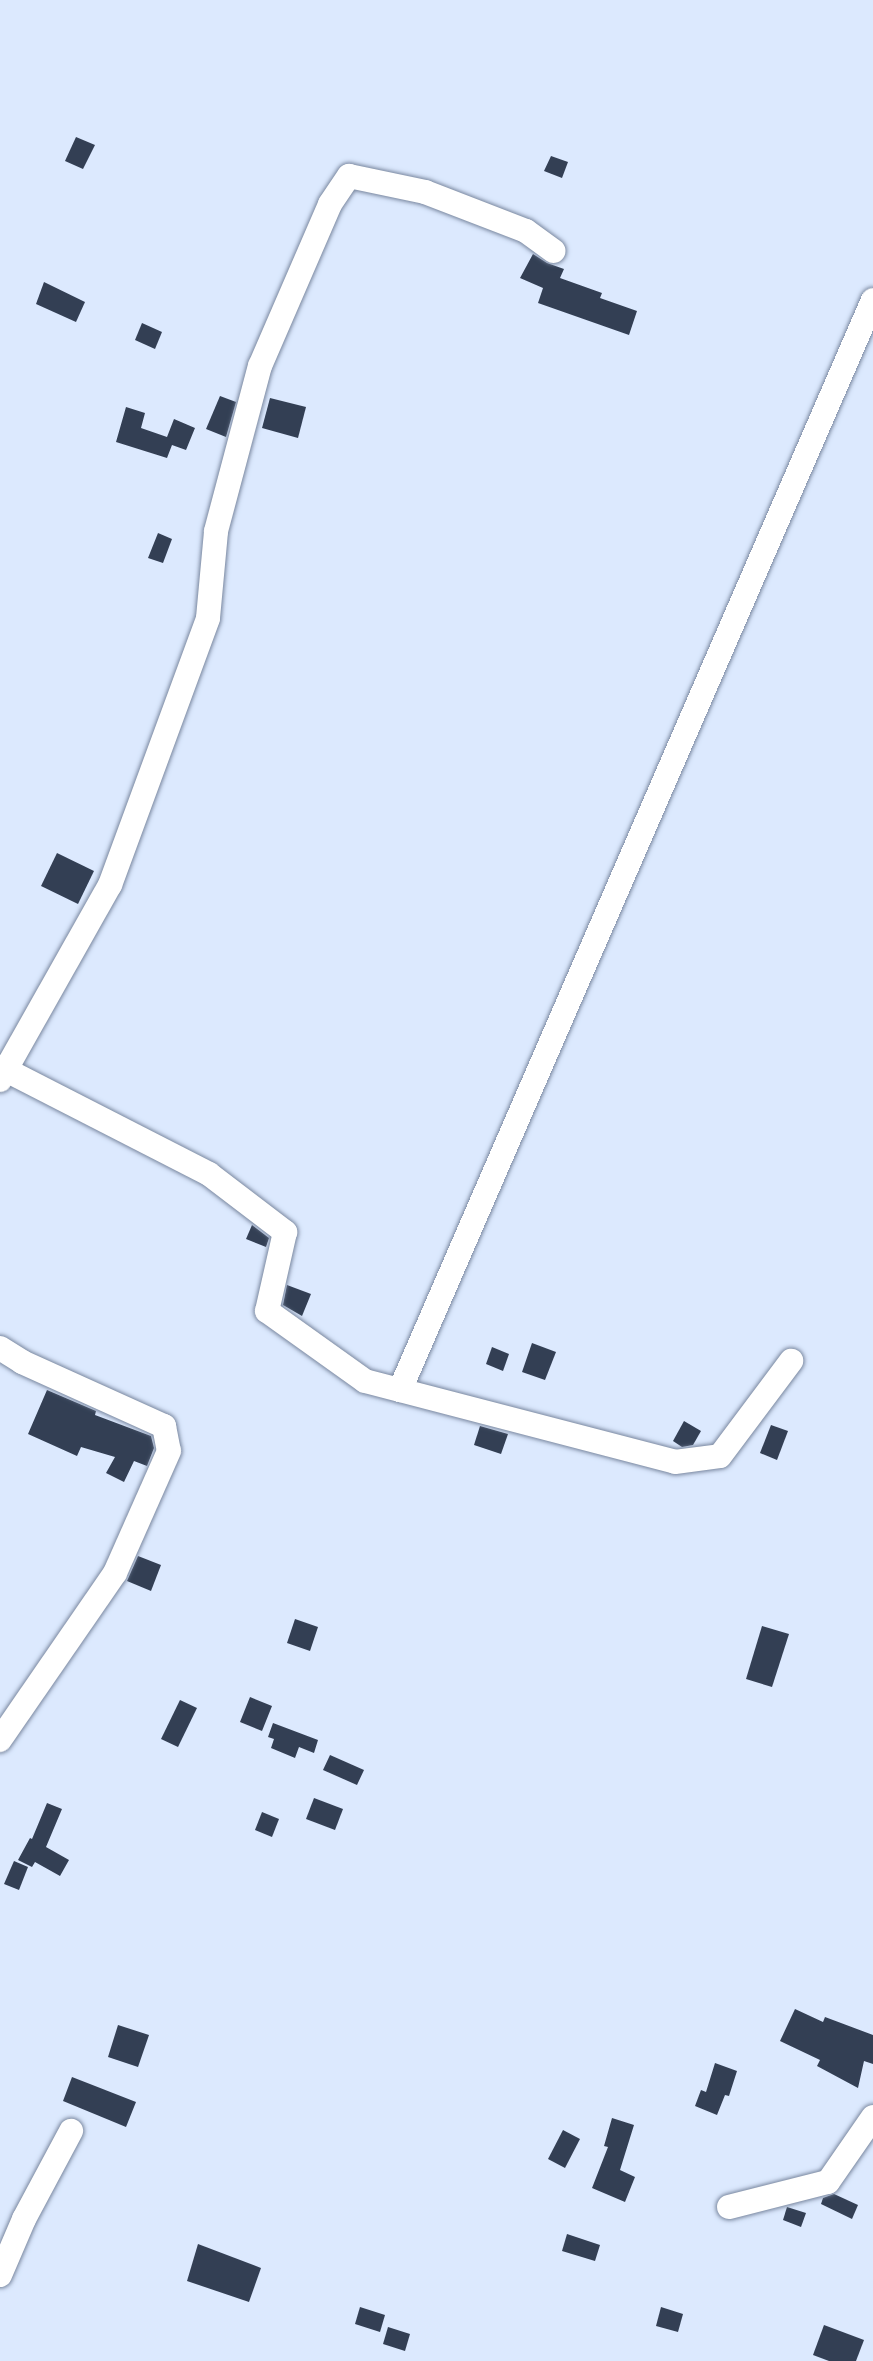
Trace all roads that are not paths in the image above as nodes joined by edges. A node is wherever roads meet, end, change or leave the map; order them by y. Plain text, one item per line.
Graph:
1 (554, 250) dead end
2 (873, 300) edge
3 (2, 1072) edge
4 (0, 1348) edge
5 (791, 1361) dead end
6 (400, 1390) junction
7 (0, 1740) edge
8 (873, 2117) edge
9 (71, 2131) dead end
10 (729, 2207) dead end
11 (0, 2275) edge

1 - 3 street
2 - 6 street
3 - 6 street
4 - 7 street
5 - 6 street
8 - 10 street
9 - 11 street

